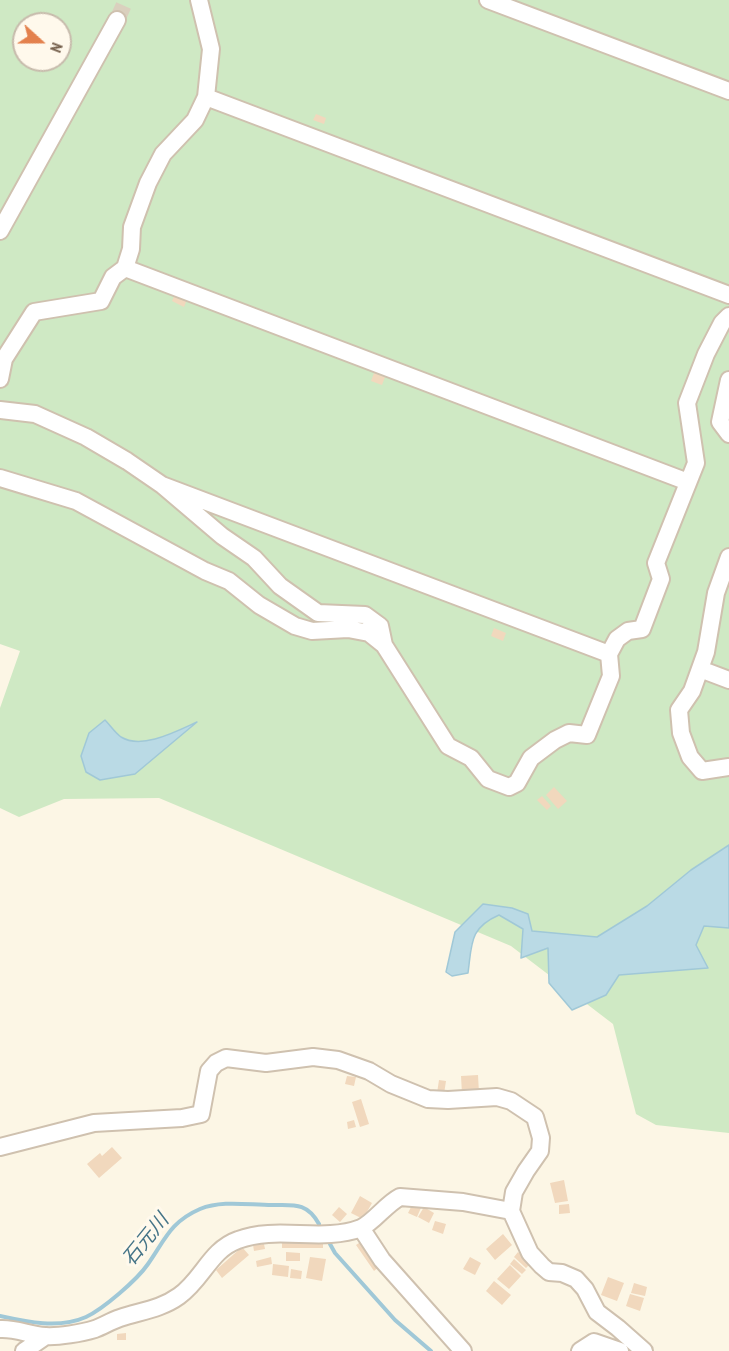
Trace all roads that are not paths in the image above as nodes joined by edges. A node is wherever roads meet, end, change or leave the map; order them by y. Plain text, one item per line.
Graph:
1 (199, 0) edge
2 (488, 0) edge
3 (117, 20) tunnel mouth
4 (729, 91) edge
5 (206, 97) junction
6 (0, 231) edge
7 (125, 268) junction
8 (729, 295) edge
9 (729, 316) edge
10 (0, 379) edge
11 (729, 380) edge
12 (0, 410) edge
13 (726, 427) edge
14 (0, 478) edge
15 (688, 482) junction
16 (162, 485) junction
17 (729, 557) edge
18 (384, 645) junction
19 (609, 654) junction
20 (700, 669) junction
21 (729, 680) edge
22 (729, 767) edge
23 (0, 1147) edge
24 (511, 1211) junction
25 (361, 1228) junction
26 (0, 1329) edge
27 (46, 1336) junction
28 (24, 1351) edge
29 (463, 1351) edge
30 (580, 1351) edge
31 (620, 1351) edge
32 (644, 1351) edge

1 - 5 street
2 - 4 street
3 - 6 street
5 - 7 street
5 - 8 street
7 - 10 street
7 - 15 street
9 - 15 street
11 - 13 street
12 - 16 street
14 - 18 street
15 - 19 street
16 - 18 street
16 - 19 street
17 - 20 street
18 - 19 street
20 - 21 street
20 - 22 street
23 - 24 street
24 - 25 street
24 - 32 street
25 - 27 street
25 - 29 street
26 - 27 street
27 - 28 street
30 - 31 street

